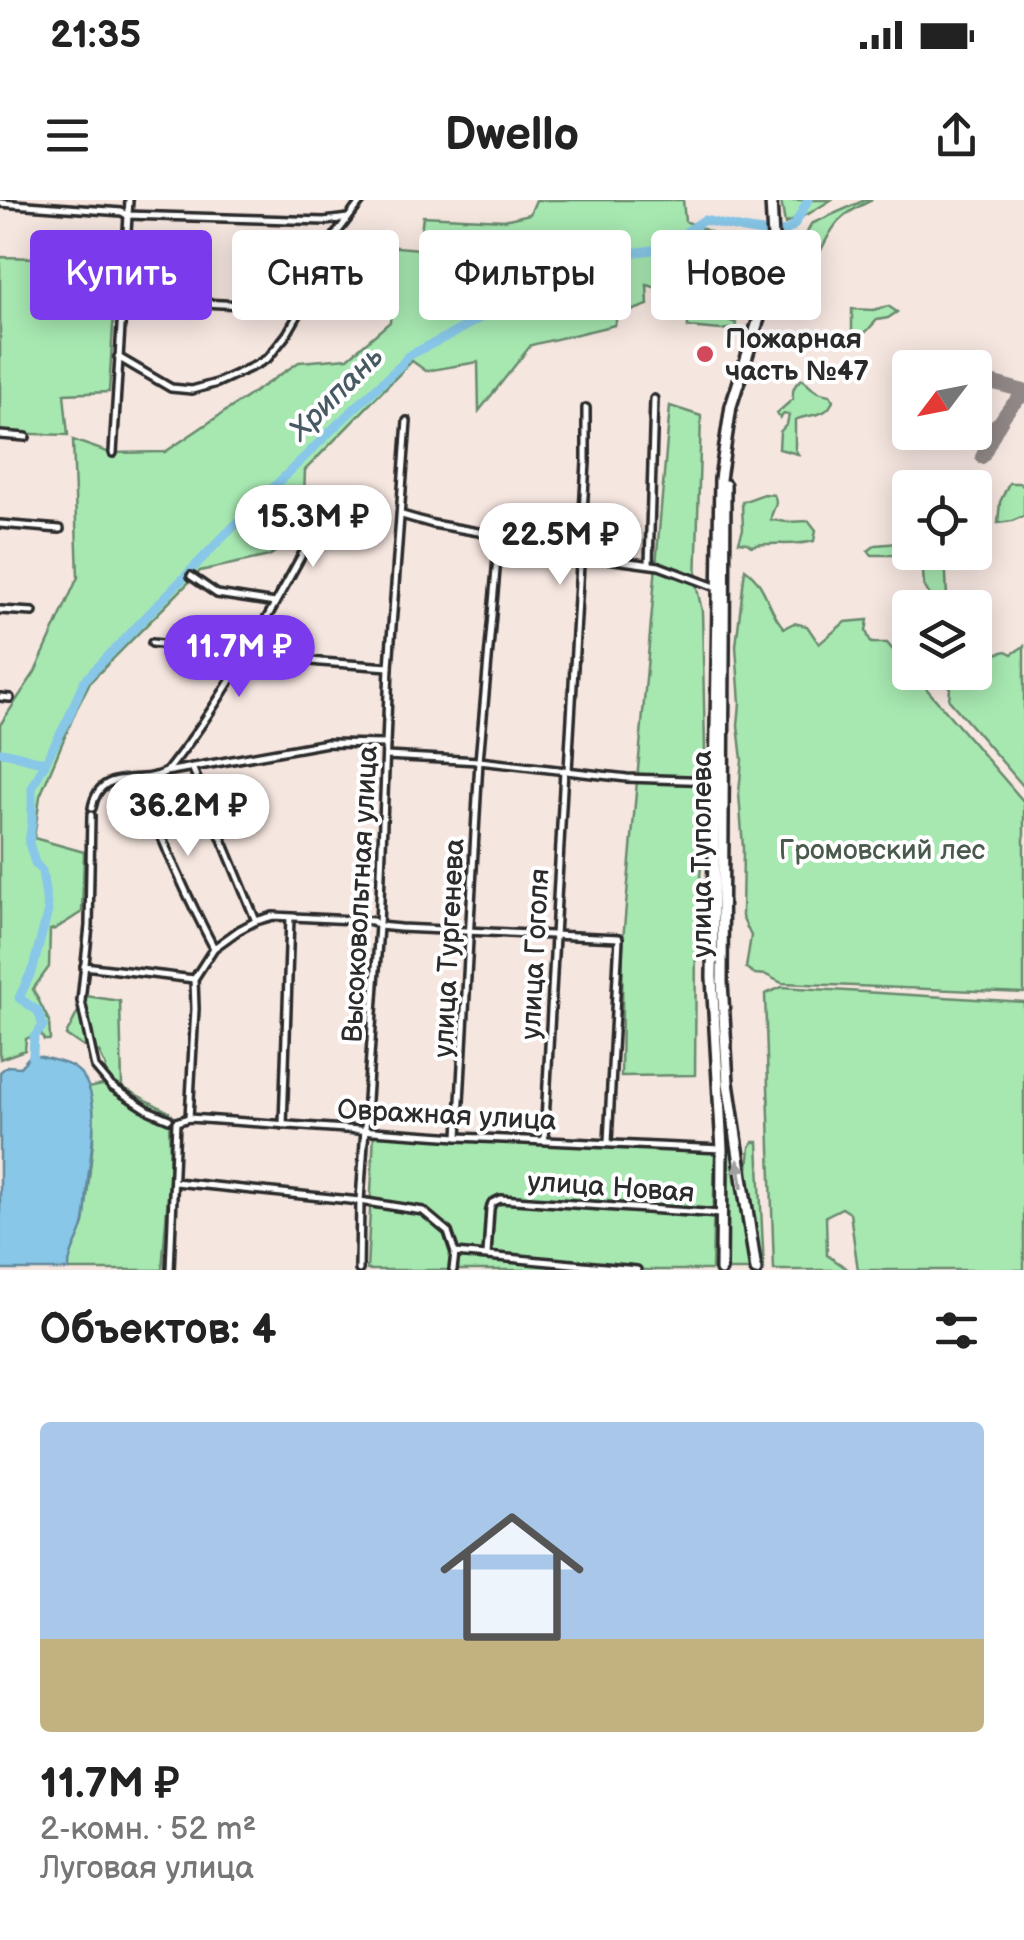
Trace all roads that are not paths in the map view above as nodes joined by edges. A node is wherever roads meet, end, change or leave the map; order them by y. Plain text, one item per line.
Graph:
1 (128, 200) edge
2 (362, 200) edge
3 (0, 203) edge
4 (771, 203) edge
5 (125, 213) junction
6 (348, 218) junction
7 (124, 230) edge
8 (339, 230) edge
9 (121, 320) edge
10 (295, 320) edge
11 (118, 356) junction
12 (654, 399) dead end
13 (586, 408) dead end
14 (407, 421) dead end
15 (0, 436) edge
16 (726, 436) junction
17 (26, 437) dead end
18 (113, 453) dead end
19 (402, 514) junction
20 (321, 520) dead end
21 (0, 524) edge
22 (60, 529) dead end
23 (499, 536) junction
24 (580, 555) junction
25 (649, 564) junction
26 (192, 576) dead end
27 (718, 588) junction
28 (275, 604) junction
29 (0, 610) edge
30 (33, 612) dead end
31 (152, 643) dead end
32 (247, 654) junction
33 (389, 667) junction
34 (0, 697) edge
35 (10, 698) dead end
36 (386, 744) junction
37 (386, 756) junction
38 (479, 762) junction
39 (192, 767) junction
40 (566, 770) junction
41 (166, 772) junction
42 (138, 780) junction
43 (716, 780) junction
44 (290, 918) junction
45 (256, 921) junction
46 (379, 926) junction
47 (469, 931) junction
48 (556, 936) junction
49 (214, 948) junction
50 (84, 966) junction
51 (194, 979) junction
52 (189, 1118) junction
53 (169, 1119) dead end
54 (283, 1124) junction
55 (366, 1129) junction
56 (458, 1137) junction
57 (544, 1140) junction
58 (608, 1143) junction
59 (717, 1149) junction
60 (175, 1182) junction
61 (360, 1202) junction
62 (722, 1214) junction
63 (456, 1253) junction
64 (487, 1255) junction
65 (170, 1270) edge
66 (359, 1270) edge
67 (453, 1270) edge
68 (637, 1270) edge
69 (721, 1270) edge
70 (756, 1270) edge

1 - 5 street
2 - 6 street
3 - 5 street
4 - 16 main road, улица Туполева
5 - 6 street
5 - 7 street
6 - 8 street
9 - 11 street
10 - 11 street
11 - 18 street
12 - 25 street
13 - 24 street, улица Гоголя
14 - 19 street, Высоковольтная улица
15 - 17 street
16 - 27 main road, улица Туполева
70 -> 16 main road, улица Туполева
19 - 23 street
19 - 33 street, Высоковольтная улица
20 - 28 street
21 - 22 street
23 - 24 street
23 - 38 street, улица Тургенева
24 - 25 street
24 - 40 street, улица Гоголя
25 - 27 street
26 - 28 street
27 - 43 main road, улица Туполева
28 - 32 street
29 - 30 street
31 - 32 street
32 - 33 street
32 - 41 street
33 - 36 street, Высоковольтная улица
34 - 35 street
36 - 37 street, Высоковольтная улица
36 - 39 street
37 - 38 street
37 - 46 street, Высоковольтная улица
38 - 40 street
38 - 47 street, улица Тургенева
39 - 41 street
39 - 45 street
40 - 43 street
40 - 48 street, улица Гоголя
41 - 42 street
42 - 49 street
42 - 50 street
43 - 59 main road, улица Туполева
44 - 45 street
44 - 46 street
44 - 54 street
45 - 49 street
46 - 47 street
46 - 55 street, Высоковольтная улица
47 - 48 street
47 - 56 street, улица Тургенева
48 - 57 street, улица Гоголя
48 - 58 street
49 - 51 street
50 - 51 street
50 - 53 street
51 - 52 street
52 - 54 street, Овражная улица
52 - 60 street
54 - 55 street, Овражная улица
55 - 56 street, Овражная улица
55 - 61 street, Высоковольтная улица
56 - 57 street, Овражная улица
57 - 58 street, Овражная улица
58 - 59 street, Овражная улица
59 - 62 main road, улица Туполева
60 - 61 street
60 - 65 street
61 - 63 street
61 - 66 street, Высоковольтная улица
62 - 64 street, улица Новая
62 - 69 main road, улица Туполева
63 - 64 street
63 - 67 street
64 - 68 street

